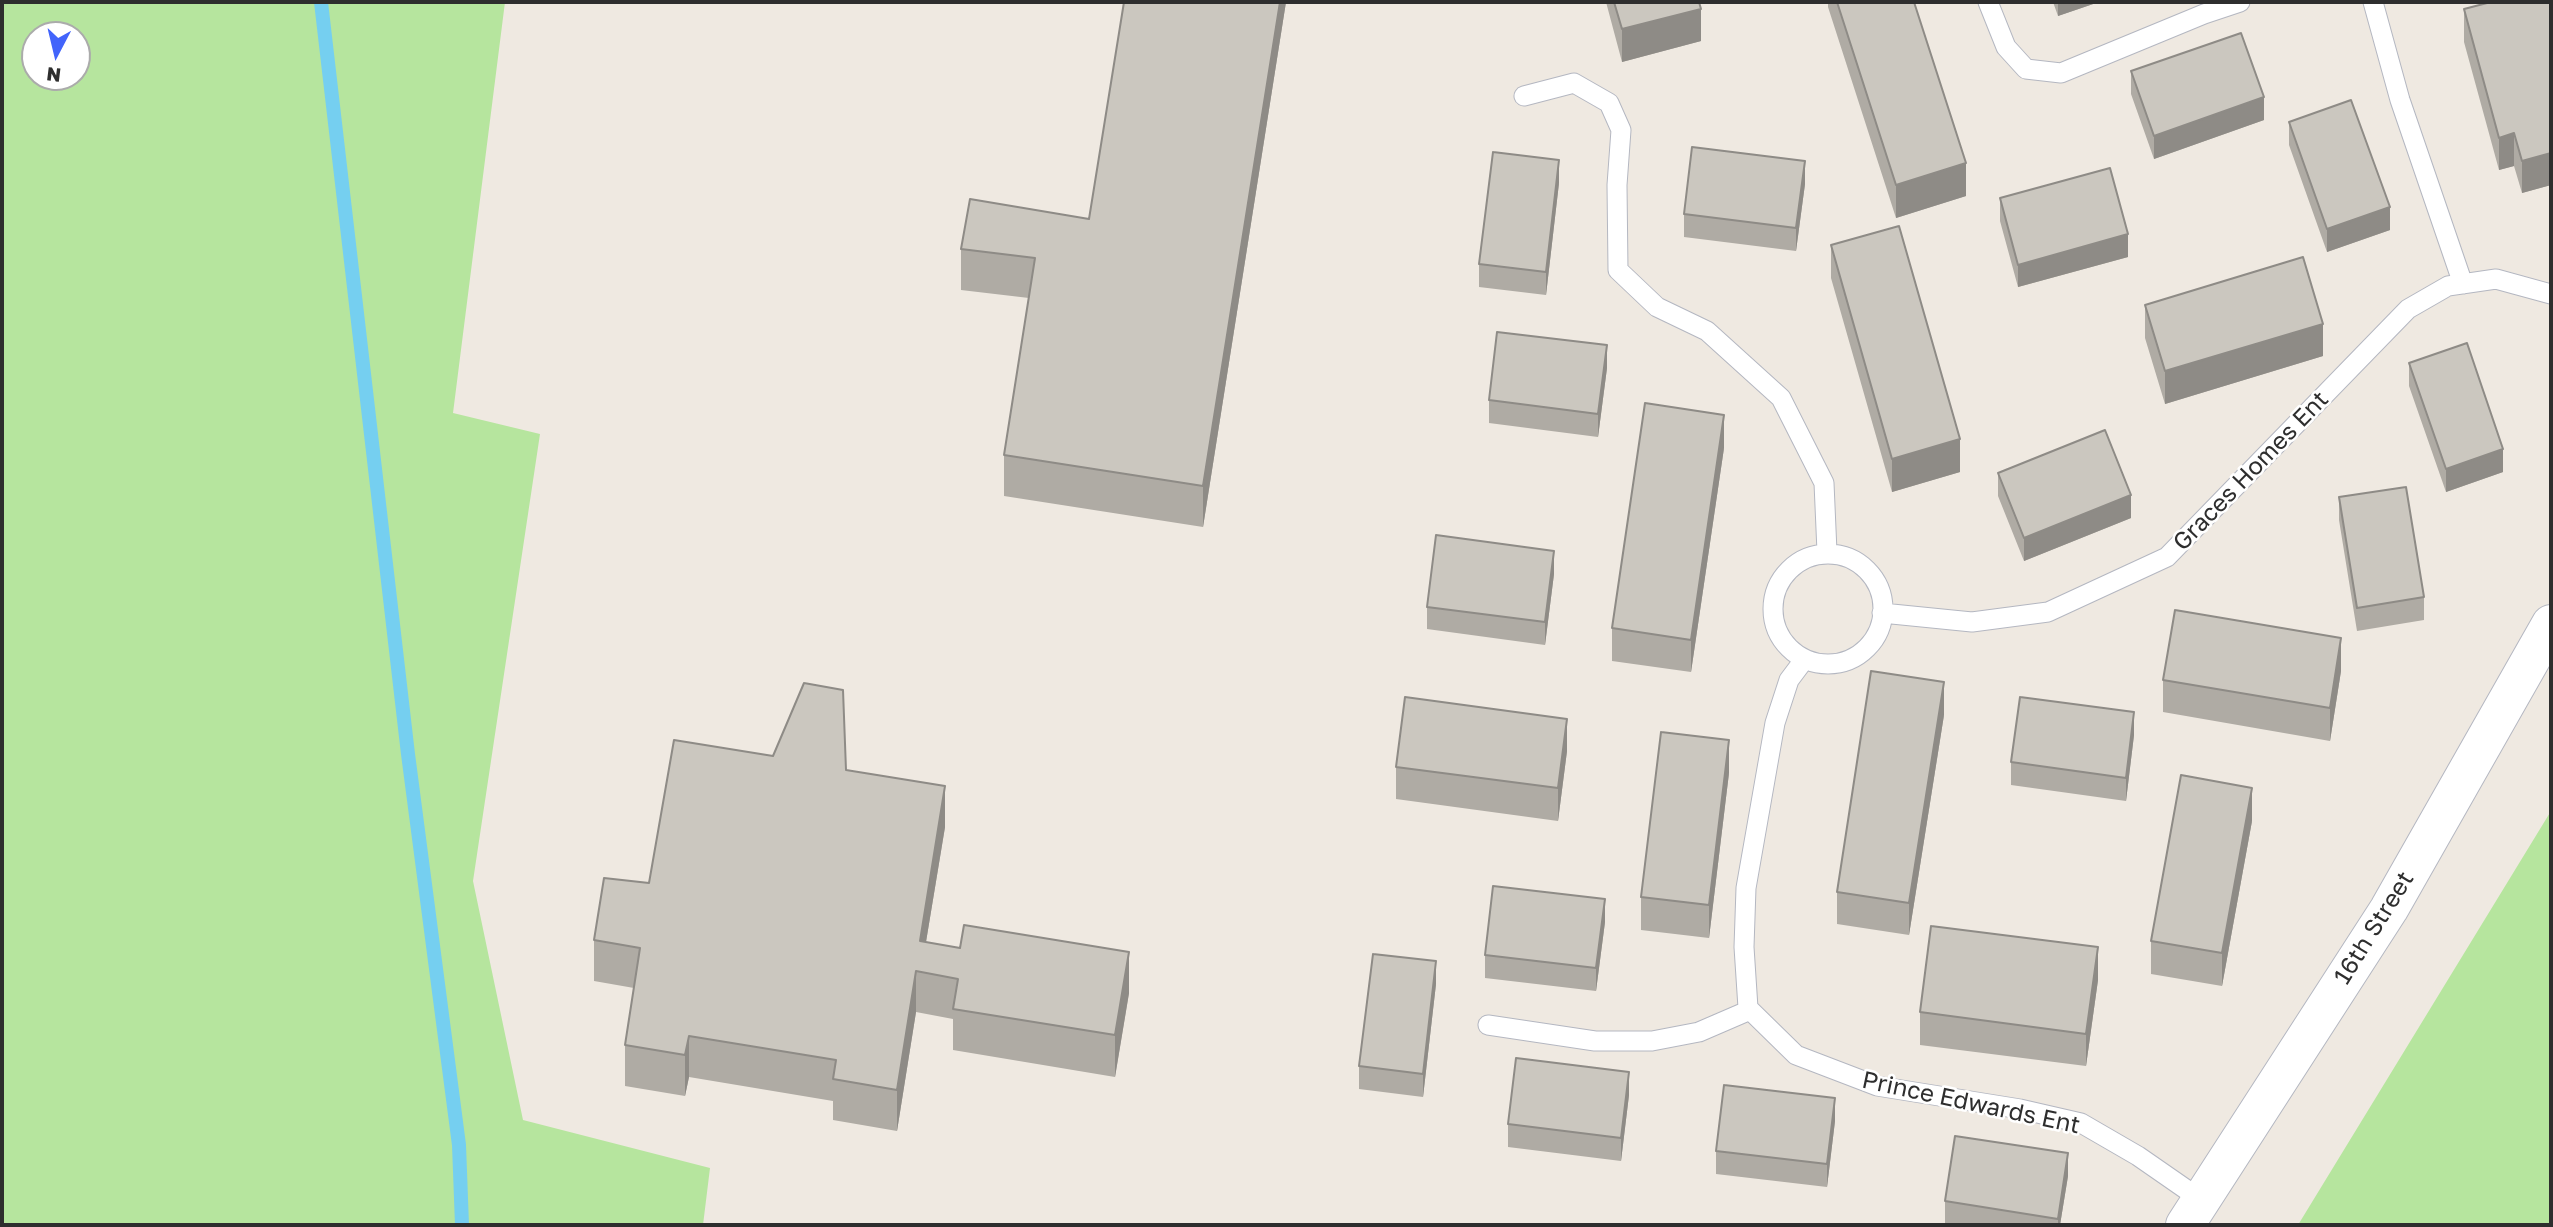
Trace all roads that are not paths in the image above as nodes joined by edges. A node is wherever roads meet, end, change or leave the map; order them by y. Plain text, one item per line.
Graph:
1 (1988, 2) edge
2 (2240, 2) edge
3 (2373, 2) edge
4 (1524, 96) dead end
5 (2463, 284) junction
6 (2551, 293) edge
7 (1827, 552) junction
8 (1882, 613) junction
9 (2551, 624) edge
10 (1804, 660) junction
11 (1750, 1010) junction
12 (1488, 1025) dead end
13 (2192, 1212) edge

1 - 2 lane
3 - 5 lane
4 - 7 lane
5 - 6 lane, Graces Homes Ent
5 - 8 lane, Graces Homes Ent
7 - 8 lane
7 - 10 lane
8 - 10 lane
9 - 13 street, 16th Street
10 - 11 lane
11 - 12 lane
11 - 13 lane, Prince Edwards Ent

